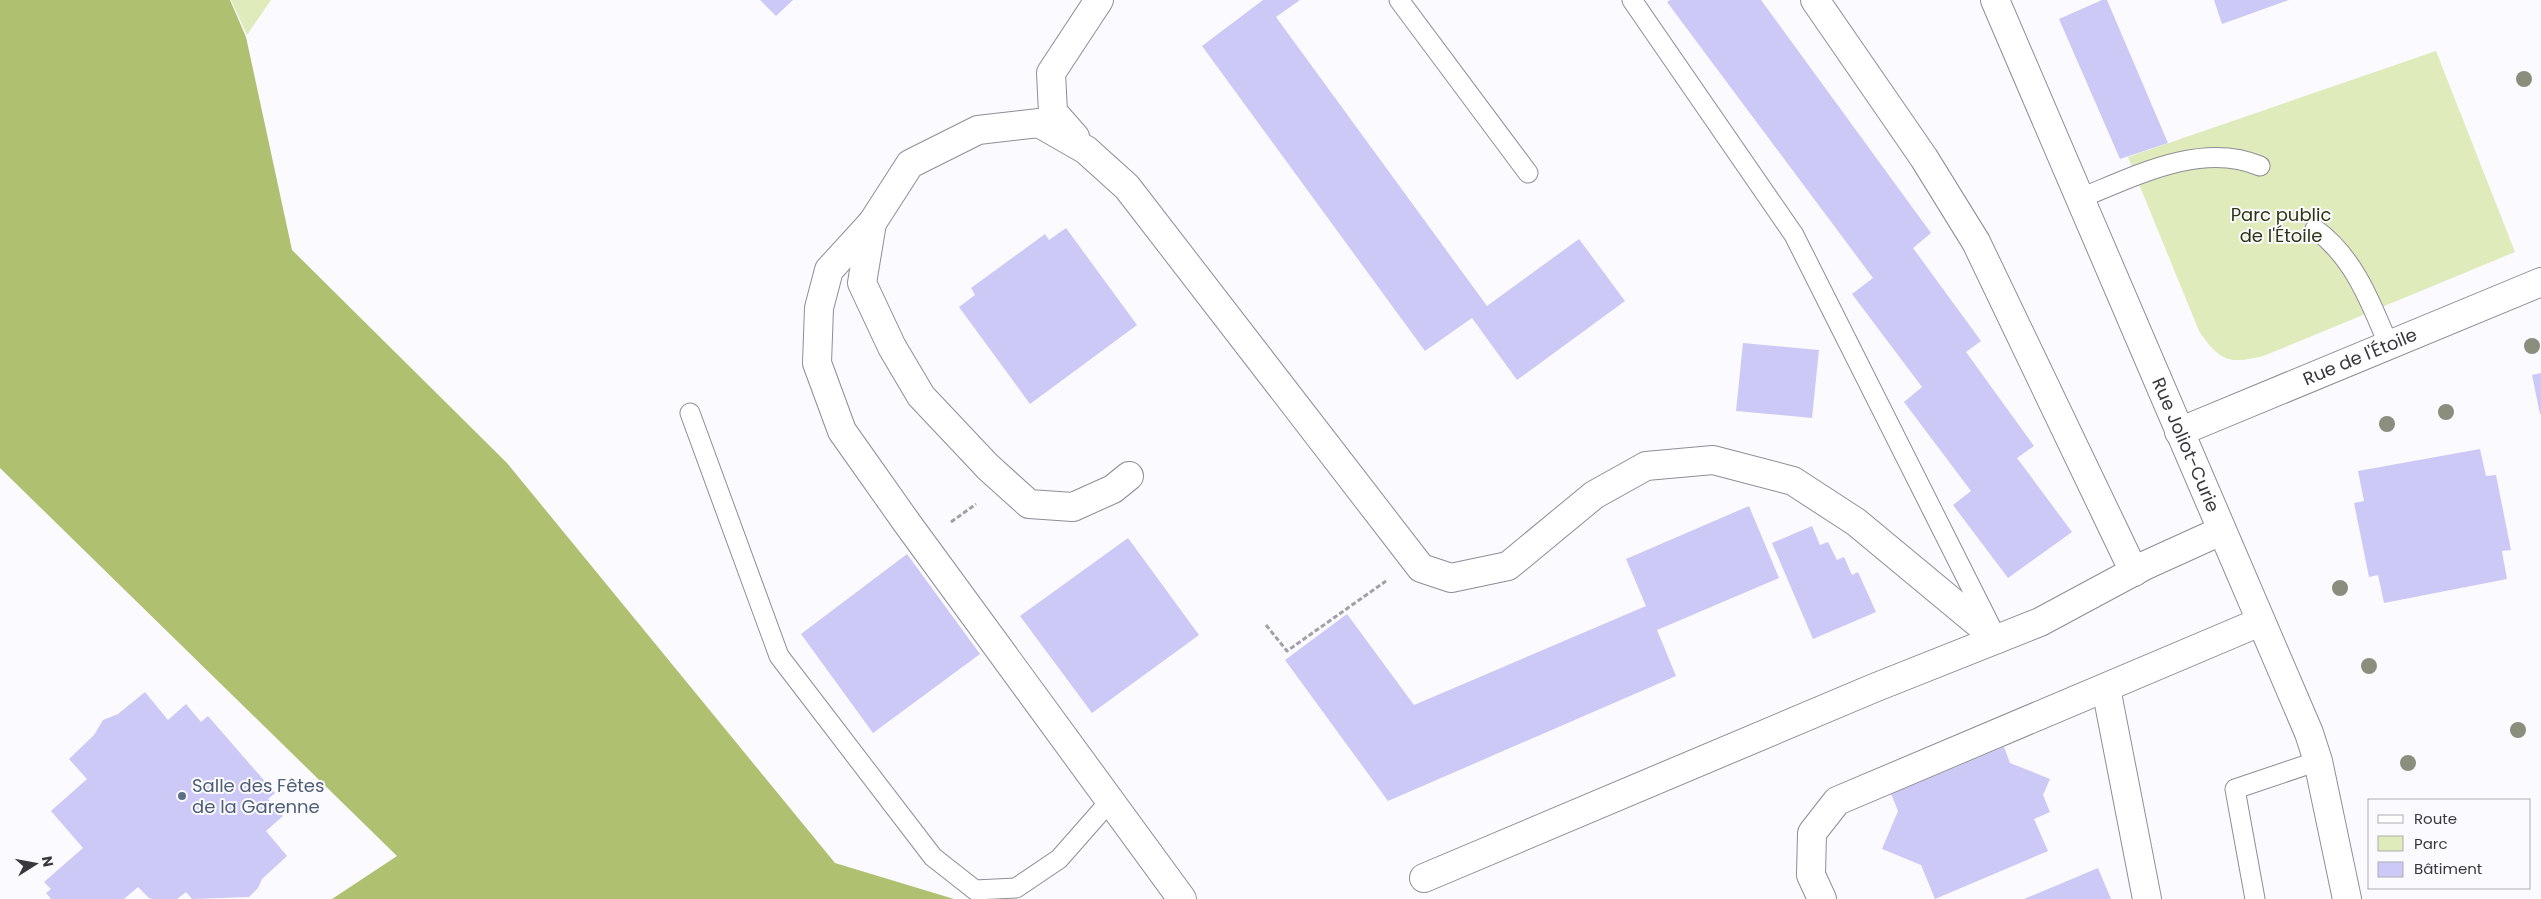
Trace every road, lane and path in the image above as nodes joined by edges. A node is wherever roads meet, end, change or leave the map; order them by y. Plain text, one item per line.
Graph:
1 (1099, 0) edge
2 (1399, 0) edge
3 (1632, 0) edge
4 (1815, 0) edge
5 (1996, 0) edge
6 (1086, 150) junction
7 (2260, 166) dead end
8 (1528, 174) dead end
9 (2081, 198) junction
10 (872, 222) junction
11 (2315, 229) dead end
12 (2541, 282) edge
13 (2389, 346) junction
14 (690, 413) dead end
15 (2180, 432) junction
16 (1129, 476) dead end
17 (1004, 482) junction
18 (2221, 531) junction
19 (922, 543) junction
20 (1415, 560) junction
21 (2134, 572) junction
22 (2260, 622) junction
23 (1266, 625) dead end
24 (1997, 639) junction
25 (2106, 688) junction
26 (2318, 761) junction
27 (1110, 800) junction
28 (1424, 878) dead end
29 (1182, 899) edge
30 (1822, 899) edge
31 (2147, 899) edge
32 (2255, 899) edge
33 (2347, 899) edge

1 - 6 street
2 - 8 lane
3 - 24 lane
4 - 21 street
5 - 9 street, Rue Joliot-Curie
6 - 10 street
6 - 20 street
7 - 9 lane
9 - 15 street, Rue Joliot-Curie
10 - 17 street
10 - 19 street
11 - 13 lane
12 - 13 street, Rue de l'Étoile
13 - 15 street, Rue de l'Étoile
14 - 27 lane
15 - 18 street, Rue Joliot-Curie
16 - 17 street
17 - 19 path
18 - 21 street
18 - 22 street, Rue Joliot-Curie
19 - 27 street
20 - 23 path
20 - 24 street
21 - 24 street
22 - 25 street
22 - 26 street, Rue Joliot-Curie
24 - 28 street
25 - 30 street
25 - 31 street
26 - 32 lane
26 - 33 street, Rue Joliot-Curie
27 - 29 street

